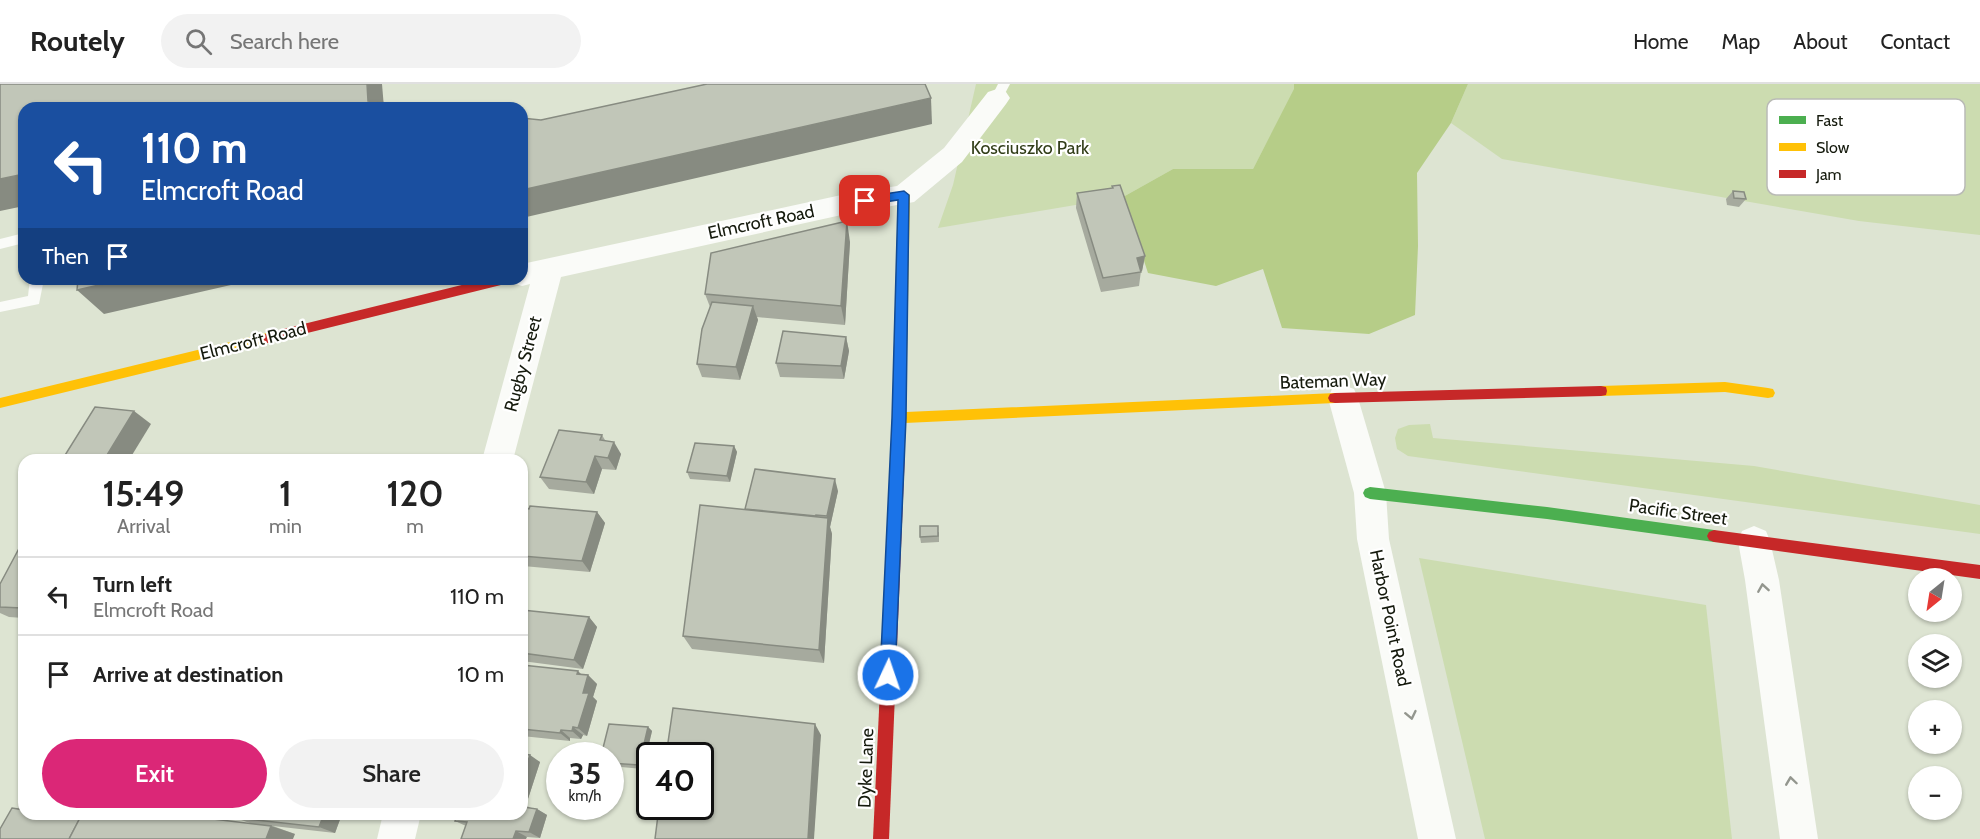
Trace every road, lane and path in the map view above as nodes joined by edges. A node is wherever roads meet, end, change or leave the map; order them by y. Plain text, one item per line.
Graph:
1 (1001, 91) edge
2 (904, 195) junction
3 (18, 240) edge
4 (0, 244) edge
5 (535, 272) edge
6 (36, 285) edge
7 (481, 285) edge
8 (0, 307) edge
9 (1768, 393) dead end
10 (1343, 398) junction
11 (0, 403) edge
12 (899, 418) junction
13 (498, 454) edge
14 (1370, 493) junction
15 (1754, 541) junction
16 (1980, 572) edge
17 (401, 820) edge
18 (396, 839) edge
19 (881, 839) edge
20 (1437, 839) edge
21 (1799, 839) edge

1 - 2 street
2 - 5 street, Elmcroft Road
2 - 12 street, Dyke Lane
3 - 4 lane
5 - 13 street, Rugby Street
6 - 8 lane
7 - 11 street, Elmcroft Road
9 - 10 street, Bateman Way
10 - 12 street, Bateman Way
10 - 14 street, Harbor Point Road
12 - 19 street, Dyke Lane
14 - 15 street, Pacific Street
14 -> 20 street, Harbor Point Road
15 - 16 street, Pacific Street
21 -> 15 street
17 - 18 street

